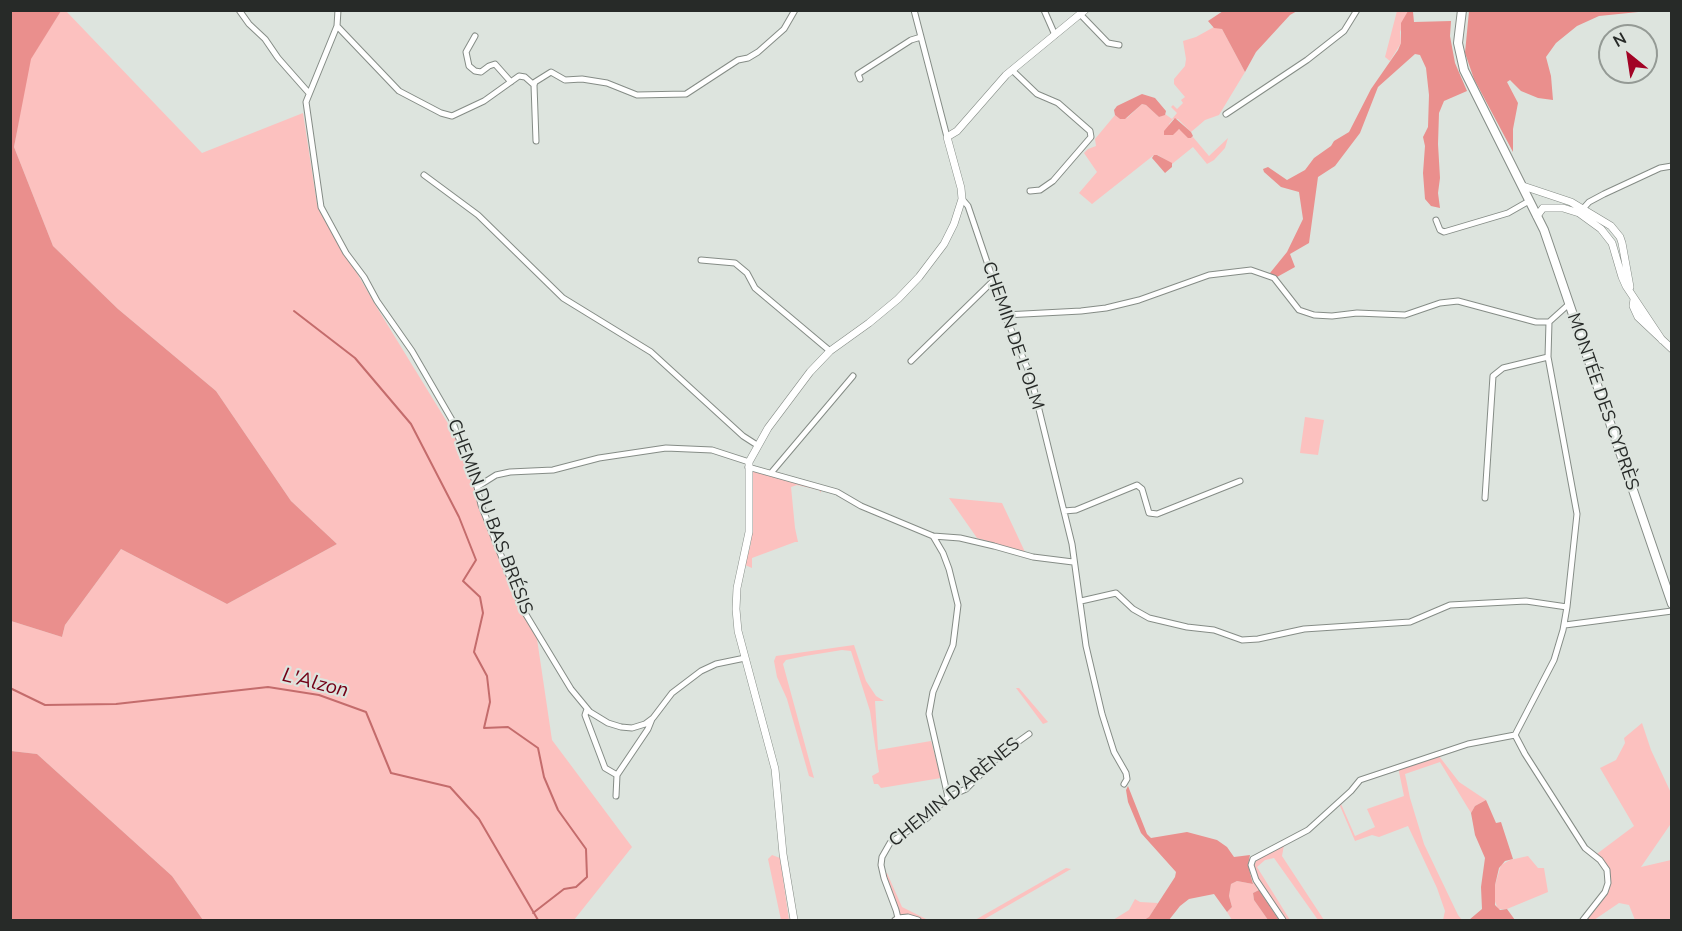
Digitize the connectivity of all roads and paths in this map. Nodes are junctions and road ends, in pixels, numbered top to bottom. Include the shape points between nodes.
1 (239, 10) edge
2 (338, 10) edge
3 (795, 10) edge
4 (914, 10) edge
5 (1044, 10) edge
6 (1357, 10) edge
7 (1462, 10) edge
8 (1082, 12) edge
9 (337, 26) junction
10 (1055, 35) junction
11 (475, 36) dead end
12 (921, 37) junction
13 (1119, 45) dead end
14 (1012, 70) junction
15 (860, 79) dead end
16 (511, 82) junction
17 (534, 85) junction
18 (308, 93) junction
19 (1226, 114) dead end
20 (947, 138) junction
21 (536, 141) dead end
22 (1671, 166) edge
23 (424, 175) dead end
24 (1522, 186) junction
25 (1030, 191) dead end
26 (962, 199) junction
27 (1529, 201) junction
28 (1581, 211) junction
29 (1537, 216) junction
30 (1436, 220) dead end
31 (701, 260) dead end
32 (993, 281) junction
33 (1569, 304) junction
34 (1005, 315) junction
35 (1549, 322) junction
36 (1671, 349) edge
37 (830, 351) junction
38 (1548, 357) junction
39 (911, 361) dead end
40 (853, 376) dead end
41 (757, 445) junction
42 (748, 465) junction
43 (771, 473) junction
44 (1240, 481) dead end
45 (477, 487) junction
46 (1485, 498) dead end
47 (1064, 511) junction
48 (933, 536) junction
49 (1073, 562) junction
50 (1081, 602) junction
51 (1671, 604) edge
52 (1567, 607) junction
53 (1671, 611) edge
54 (1565, 625) junction
55 (745, 658) junction
56 (587, 709) junction
57 (653, 718) junction
58 (1029, 734) dead end
59 (1515, 735) junction
60 (617, 775) junction
61 (1124, 784) dead end
62 (616, 796) dead end
63 (948, 797) junction
64 (896, 919) edge
65 (794, 921) edge
66 (918, 921) edge
67 (1283, 921) edge
68 (1583, 921) edge

1 - 18 street
2 - 9 street, CHEMIN DU BAS BRÉSIS
3 - 17 street via 784,29 759,52 738,60 686,94 637,95 607,83 565,80 551,72
4 - 12 street
5 - 10 street
6 - 19 street via 1346,29
7 - 24 main road, MONTÉE DES CYPRÈS via 1458,43 1464,70
8 - 10 street
8 - 13 street via 1108,43
9 - 16 street via 399,91 441,113 452,116
9 - 18 street, CHEMIN DU BAS BRÉSIS
10 - 14 street
11 - 16 street via 466,52 469,66 481,72 495,64
12 - 15 street via 858,74
12 - 20 street
14 - 20 street
14 - 25 street via 1037,94 1058,103 1090,131 1090,137 1053,181 1040,190
16 - 17 street via 519,76
17 - 21 street
18 - 45 street, CHEMIN DU BAS BRÉSIS via 306,102 321,207 452,420
20 - 26 street
22 - 28 street via 1604,194
23 - 41 street via 478,215 563,298 651,352
24 - 27 main road, MONTÉE DES CYPRÈS
24 - 28 street via 1558,197
26 - 32 street, CHEMIN DE L'OLM via 968,206
26 - 37 street via 944,244 919,277 888,308
27 - 29 main road, MONTÉE DES CYPRÈS
27 - 30 street via 1508,213 1444,232
28 - 29 street via 1551,207
28 - 36 street via 1609,237 1622,277
29 - 33 main road, MONTÉE DES CYPRÈS
31 - 37 street via 735,263 747,273 755,288
32 - 34 street, CHEMIN DE L'OLM
32 - 39 street
33 - 35 street
33 - 51 main road, MONTÉE DES CYPRÈS
34 - 35 street via 1106,308 1209,275 1251,270 1274,278 1299,310 1324,317 1357,313 1405,315 1458,301
34 - 47 street, CHEMIN DE L'OLM via 1031,378
35 - 38 street
37 - 41 street via 791,395
38 - 46 street via 1503,368 1493,376
38 - 52 street via 1577,514
40 - 43 street
41 - 42 street
42 - 43 street
42 - 45 street via 712,450 666,448 553,470 510,472 496,475
42 - 55 street via 749,532 736,609
43 - 48 street via 837,492
44 - 47 street via 1157,514 1149,513 1142,489 1137,485 1076,510
45 - 56 street, CHEMIN DU BAS BRÉSIS via 522,609
47 - 49 street, CHEMIN DE L'OLM
48 - 49 street
48 - 63 street via 951,575 958,605 953,645 933,692 929,714
49 - 50 street, CHEMIN DE L'OLM
50 - 52 street via 1116,593 1149,618 1214,630 1242,640 1304,629 1410,622 1450,605 1526,601
50 - 61 street, CHEMIN DE L'OLM via 1086,646 1102,714 1114,752 1126,773
52 - 54 street
53 - 54 street
54 - 59 street via 1554,660
55 - 57 street via 716,664 680,685
55 - 65 street via 776,769 783,854
56 - 57 street, CHEMIN DU BAS BRÉSIS via 621,727 632,728
56 - 60 street via 585,715 605,768
57 - 60 street
58 - 63 street, CHEMIN D'ARÈNES via 1001,754 966,789
59 - 67 street via 1460,746 1359,780 1308,830 1255,857 1251,865 1256,880
59 - 68 street via 1585,848 1607,870 1605,892
60 - 62 street
63 - 64 street, CHEMIN D'ARÈNES via 927,818 894,839 882,857 882,872
64 - 66 street via 908,917

